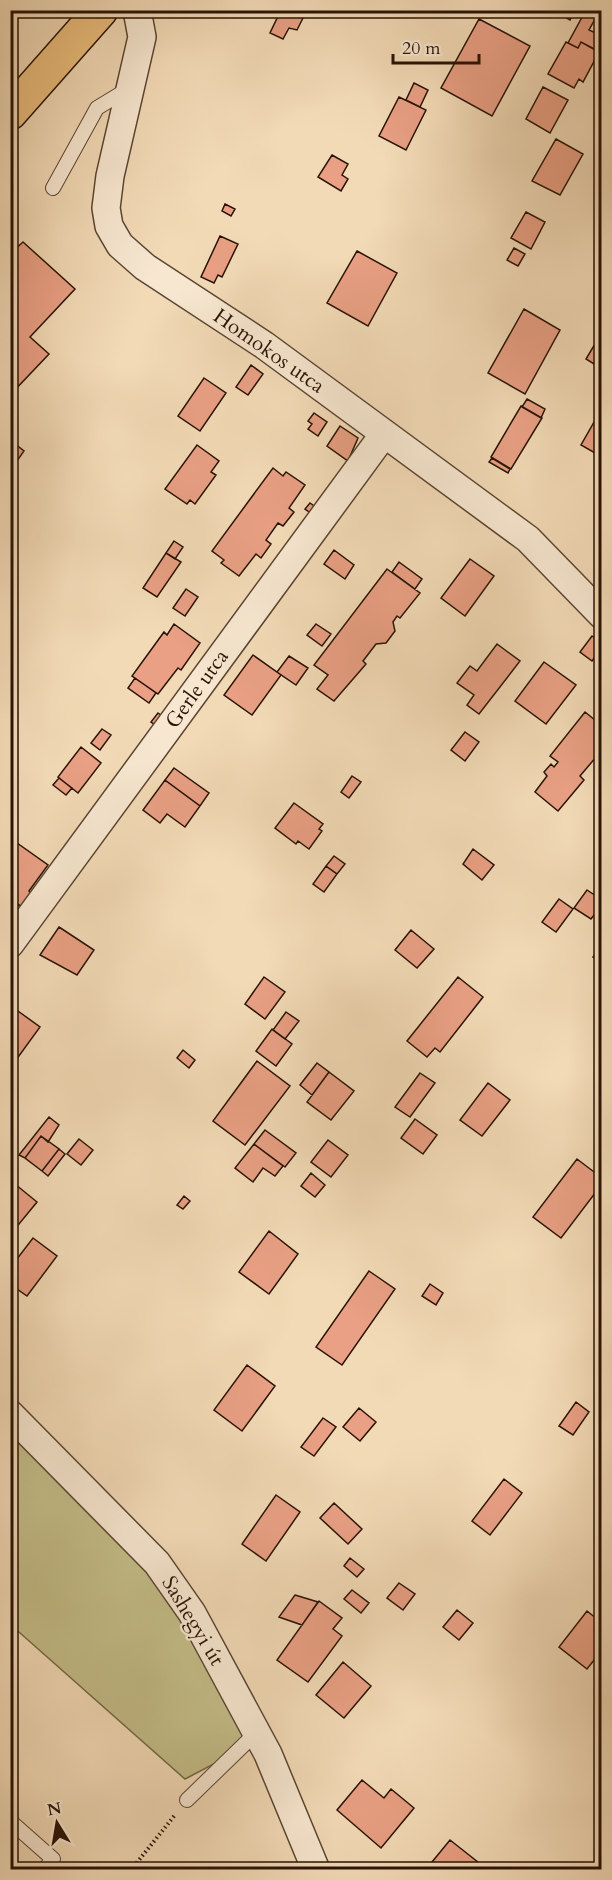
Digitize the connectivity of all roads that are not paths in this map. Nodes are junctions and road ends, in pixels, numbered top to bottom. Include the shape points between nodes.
1 (101, 10) edge
2 (137, 10) edge
3 (130, 88) junction
4 (10, 113) edge
5 (53, 188) dead end
6 (384, 434) junction
7 (602, 615) edge
8 (10, 944) edge
9 (10, 1414) edge
10 (256, 1733) junction
11 (187, 1800) road end
12 (10, 1821) edge
13 (44, 1869) edge
14 (316, 1869) edge

1 - 4 main road
2 - 3 street, Homokos utca via 142,37
3 - 5 lane via 97,108
3 - 6 street, Homokos utca via 106,208 109,226 120,245 145,267 264,345
6 - 7 street, Homokos utca via 528,539
6 - 8 street, Gerle utca
9 - 10 street, Sashegyi út via 157,1563 192,1613
10 - 11 lane
10 - 14 street, Sashegyi út
12 - 13 lane via 54,1859

